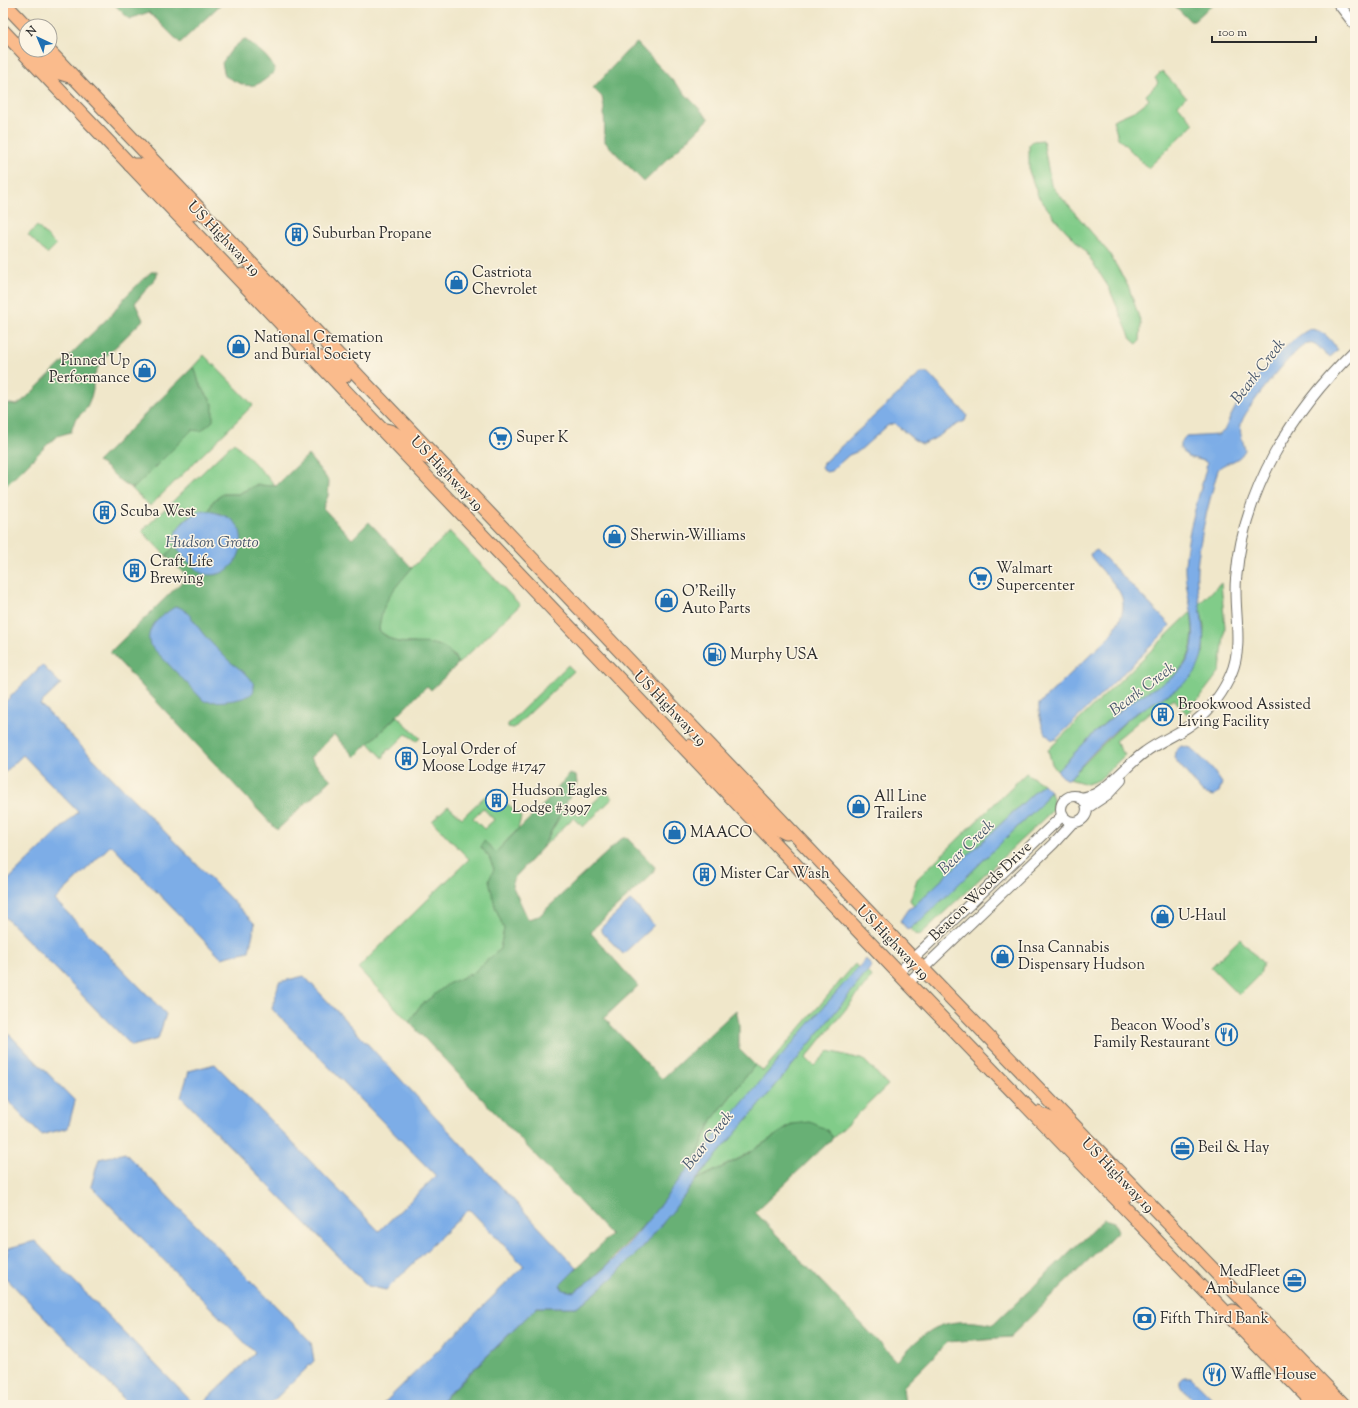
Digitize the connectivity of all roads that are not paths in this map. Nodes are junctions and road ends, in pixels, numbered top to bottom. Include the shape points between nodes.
1 (4, 3) edge
2 (1338, 3) edge
3 (18, 18) edge
4 (1355, 25) edge
5 (3, 31) edge
6 (18, 43) edge
7 (34, 58) edge
8 (38, 58) edge
9 (55, 58) edge
10 (74, 78) junction
11 (130, 165) junction
12 (234, 246) junction
13 (224, 263) junction
14 (319, 335) junction
15 (1355, 350) edge
16 (311, 356) junction
17 (386, 405) junction
18 (380, 428) junction
19 (434, 456) junction
20 (672, 735) junction
21 (1145, 752) junction
22 (1080, 798) junction
23 (1087, 808) junction
24 (1063, 815) junction
25 (1073, 822) junction
26 (792, 832) junction
27 (913, 959) junction
28 (923, 969) junction
29 (898, 973) junction
30 (908, 983) junction
31 (1031, 1110) junction
32 (1161, 1217) junction
33 (1210, 1296) junction
34 (1310, 1370) junction
35 (1290, 1379) junction
36 (1315, 1405) edge
37 (1332, 1405) edge
38 (1344, 1405) edge

1 - 3 highway
2 - 4 street
5 - 6 highway, US Highway 19
7 - 11 highway, US Highway 19
8 - 10 highway via 56,72
9 - 10 highway, US Highway 19
10 - 12 highway, US Highway 19
11 - 12 highway via 140,165 149,171 214,236
11 - 13 highway, US Highway 19
12 - 14 highway, US Highway 19
13 - 14 highway via 261,287 307,335
13 - 16 highway, US Highway 19
14 - 17 highway, US Highway 19
15 - 21 street, Beacon Woods Drive via 1294,420 1278,447 1246,521 1238,553 1235,587 1238,648 1231,674 1217,699 1197,720
16 - 17 highway via 317,355 334,363 350,380
16 - 18 highway, US Highway 19
17 - 19 highway, US Highway 19
18 - 19 highway via 396,432 423,456
18 - 20 highway, US Highway 19
19 - 26 highway, US Highway 19
20 - 26 highway via 707,758 772,826 786,833
20 - 29 highway, US Highway 19
21 - 22 street, Beacon Woods Drive via 1098,792
21 - 23 street, Beacon Woods Drive via 1108,794
22 - 23 street
22 - 24 street, Beacon Woods Drive via 1073,797 1065,801 1062,807
23 - 25 street, Beacon Woods Drive via 1083,819
24 - 25 street
24 - 27 street, Beacon Woods Drive
25 - 28 street, Beacon Woods Drive
26 - 27 highway, US Highway 19
27 - 28 highway, US Highway 19
27 - 29 street, Beacon Woods Drive
28 - 30 street, Beacon Woods Drive
28 - 32 highway, US Highway 19
29 - 30 highway, US Highway 19
30 - 31 highway, US Highway 19
31 - 32 highway via 1055,1121 1148,1215
31 - 33 highway, US Highway 19
32 - 34 highway, US Highway 19
33 - 34 highway via 1248,1322 1292,1366
33 - 35 highway, US Highway 19
34 - 38 highway, US Highway 19
35 - 36 highway, US Highway 19
35 - 37 highway via 1295,1378 1308,1383

